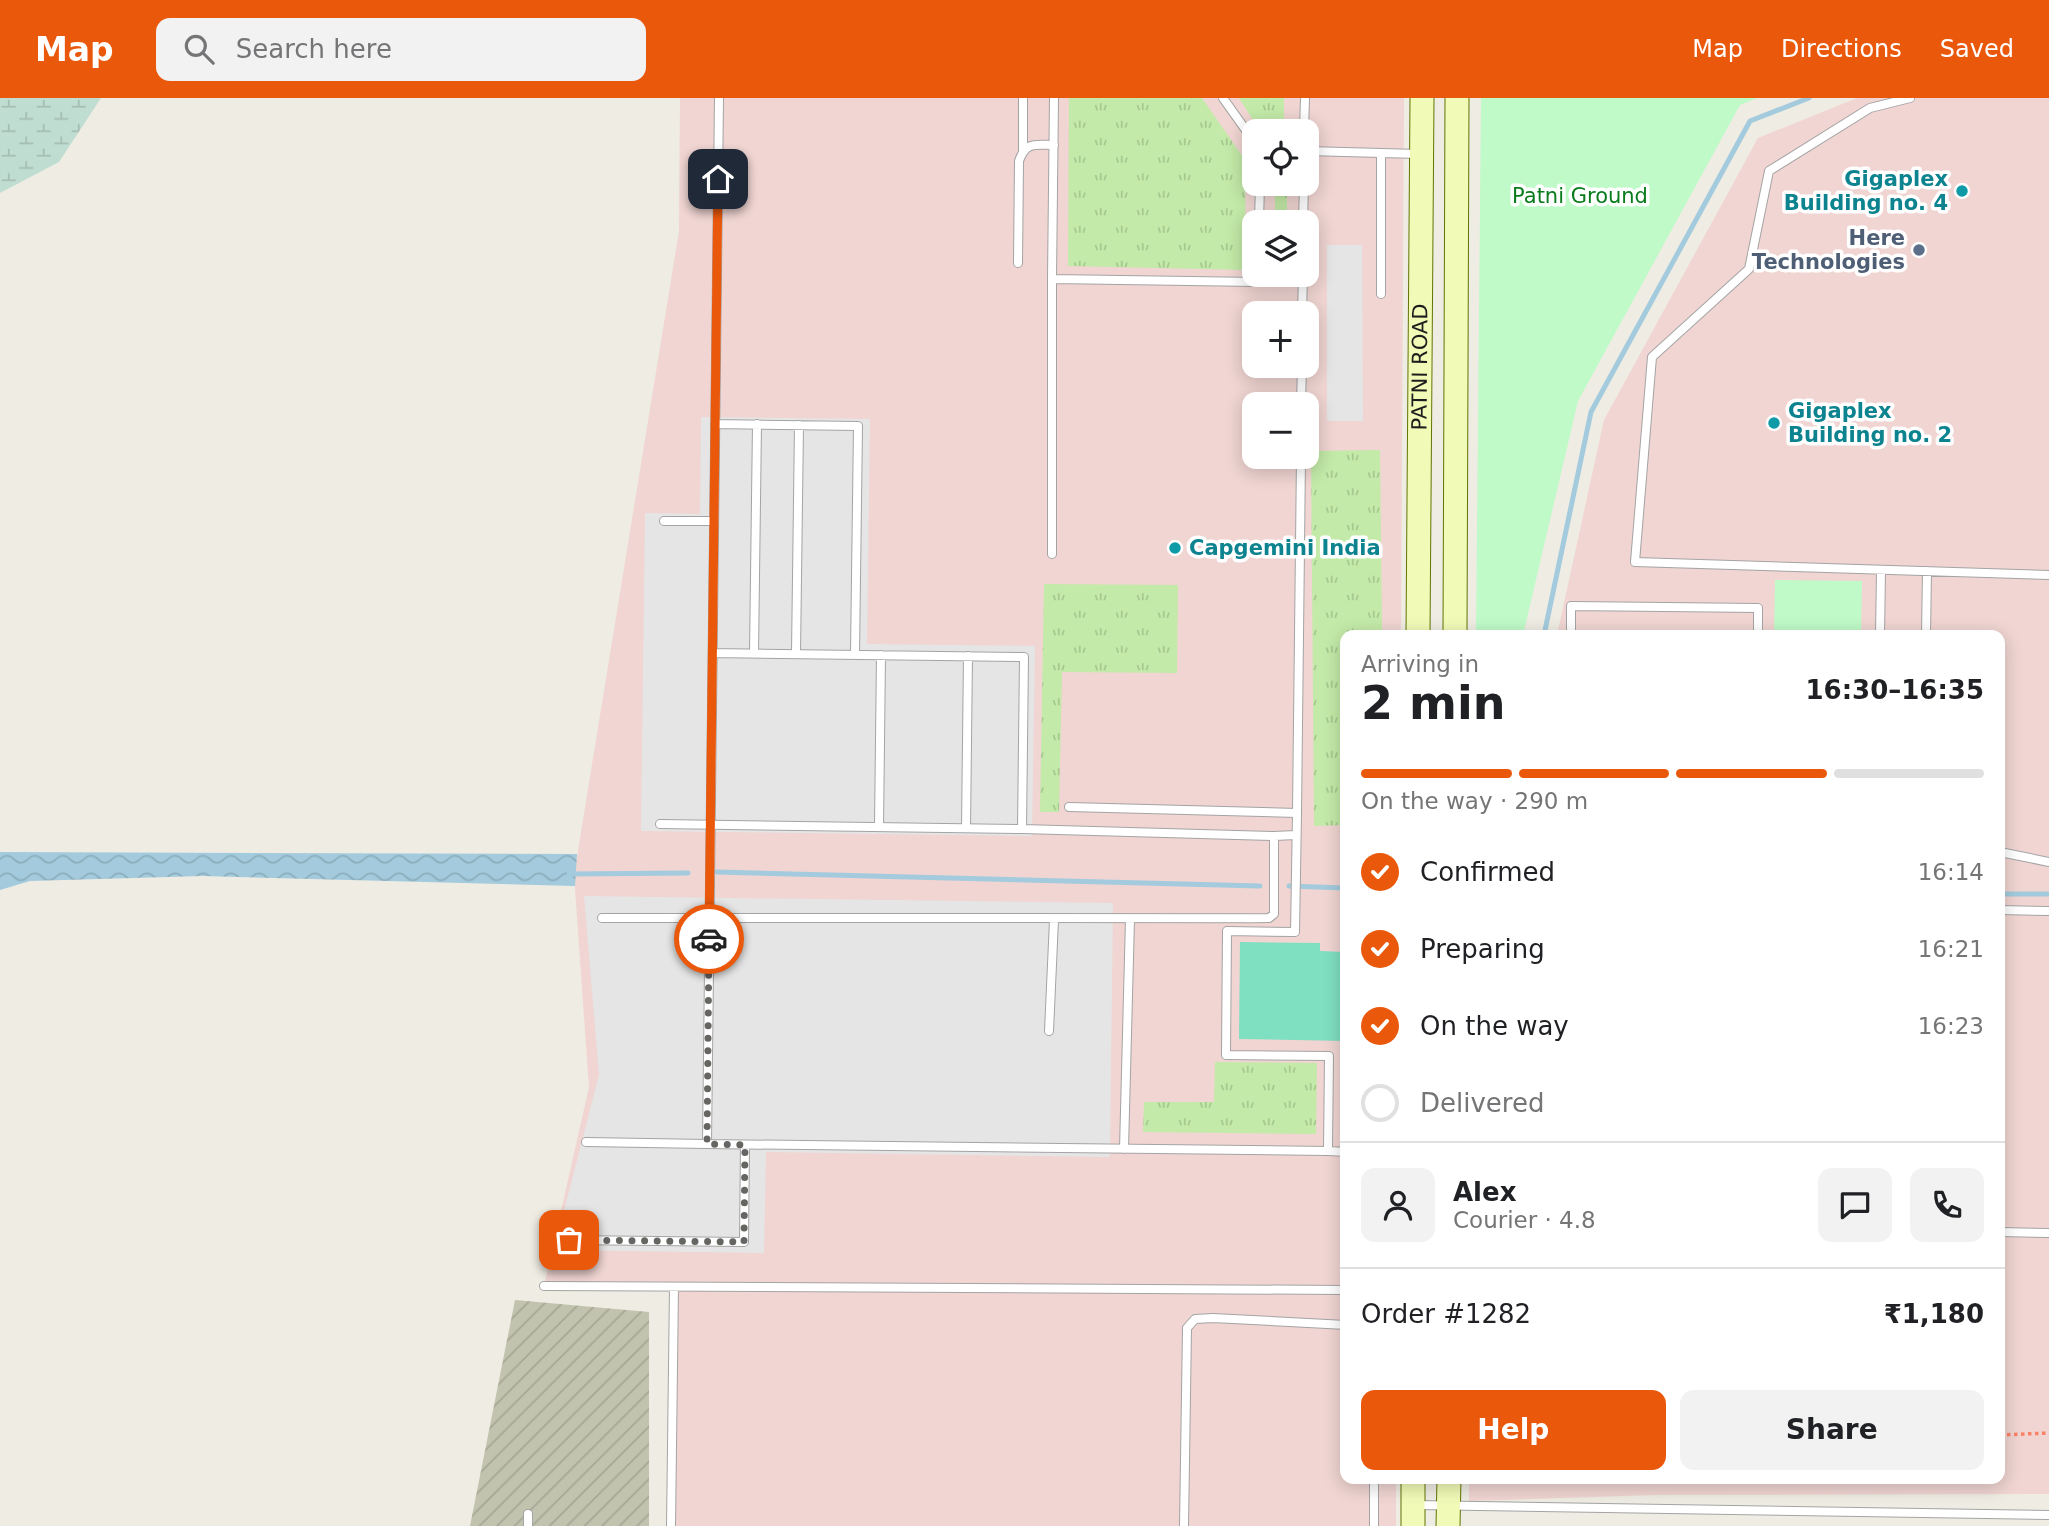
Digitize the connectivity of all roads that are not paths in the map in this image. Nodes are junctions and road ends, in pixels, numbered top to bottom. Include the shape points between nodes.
1 (719, 98) edge
2 (1023, 98) edge
3 (1054, 98) edge
4 (1223, 98) edge
5 (1305, 98) edge
6 (1422, 98) edge
7 (1457, 98) edge
8 (1909, 98) edge
9 (1304, 119) edge
10 (1242, 125) edge
11 (1054, 145) junction
12 (1023, 151) junction
13 (1319, 151) edge
14 (1381, 153) junction
15 (1422, 154) junction
16 (1018, 263) dead end
17 (1052, 279) junction
18 (1242, 282) edge
19 (1381, 294) dead end
20 (715, 424) junction
21 (757, 424) junction
22 (799, 425) junction
23 (1301, 469) edge
24 (664, 521) dead end
25 (714, 521) junction
26 (1052, 554) dead end
27 (1881, 571) junction
28 (1927, 571) junction
29 (2049, 575) edge
30 (1418, 630) edge
31 (1455, 630) edge
32 (1571, 630) edge
33 (1758, 630) edge
34 (1880, 630) edge
35 (1926, 630) edge
36 (713, 653) junction
37 (754, 653) junction
38 (796, 654) junction
39 (855, 654) junction
40 (881, 655) junction
41 (968, 656) junction
42 (1069, 807) dead end
43 (1297, 813) junction
44 (660, 824) dead end
45 (711, 825) junction
46 (879, 827) junction
47 (966, 828) junction
48 (1022, 829) junction
49 (1273, 836) junction
50 (1296, 840) junction
51 (2005, 853) edge
52 (2049, 862) edge
53 (2005, 910) edge
54 (2049, 911) edge
55 (603, 918) dead end
56 (709, 918) junction
57 (1130, 919) junction
58 (1054, 920) junction
59 (1049, 1031) dead end
60 (586, 1142) dead end
61 (707, 1144) junction
62 (745, 1145) junction
63 (1124, 1149) junction
64 (1328, 1152) junction
65 (1340, 1152) edge
66 (2005, 1232) edge
67 (2049, 1233) edge
68 (569, 1240) dead end
69 (544, 1286) dead end
70 (674, 1287) junction
71 (1340, 1290) edge
72 (1340, 1325) edge
73 (1374, 1484) edge
74 (1413, 1484) edge
75 (1449, 1484) edge
76 (528, 1514) dead end
77 (1413, 1515) edge
78 (2049, 1515) edge
79 (1449, 1516) edge
80 (528, 1526) edge
81 (671, 1526) edge
82 (1184, 1526) edge
83 (1374, 1526) edge

1 - 20 lane
2 - 12 lane
3 - 11 lane
4 - 10 lane
5 - 9 lane
6 - 15 main road, PATNI ROAD
7 - 31 main road, PATNI ROAD
8 - 27 lane via 1870,107 1769,172 1749,269 1652,357 1635,562
11 - 12 lane via 1029,145
11 - 17 lane
12 - 16 lane via 1019,161
13 - 14 lane
14 - 15 lane
14 - 19 lane
15 - 30 main road, PATNI ROAD
17 - 18 lane
17 - 26 lane
20 - 21 lane
20 - 25 lane
21 - 22 lane
21 - 37 lane
22 - 38 lane
22 - 39 lane via 858,426
23 - 43 lane
24 - 25 lane
25 - 36 lane
27 - 28 lane
27 - 34 lane
28 - 29 lane
28 - 35 lane
32 - 33 lane via 1571,606 1758,608
36 - 37 lane
36 - 45 lane
37 - 38 lane
38 - 39 lane
39 - 40 lane
40 - 41 lane
40 - 46 lane
41 - 47 lane
41 - 48 lane via 1024,657
42 - 43 lane
43 - 50 lane
44 - 45 lane
45 - 46 lane
45 - 56 lane
46 - 47 lane
47 - 48 lane
48 - 49 lane
49 - 50 lane
49 - 57 lane via 1275,905 1269,918
50 - 64 lane via 1295,932 1227,931 1226,1055 1329,1056
51 - 52 lane
53 - 54 lane
55 - 56 lane
56 - 58 lane
56 - 61 lane
57 - 58 lane
57 - 63 lane
58 - 59 lane
60 - 61 lane
61 - 62 lane
62 - 63 lane
62 - 68 lane via 744,1242
63 - 64 lane
64 - 65 lane
66 - 67 lane
69 - 70 lane
70 - 71 lane
70 - 81 lane
72 - 82 lane via 1213,1318 1195,1319 1187,1328
73 - 83 lane
74 - 77 main road
75 - 79 main road
76 - 80 lane
77 - 79 lane
78 - 79 lane

